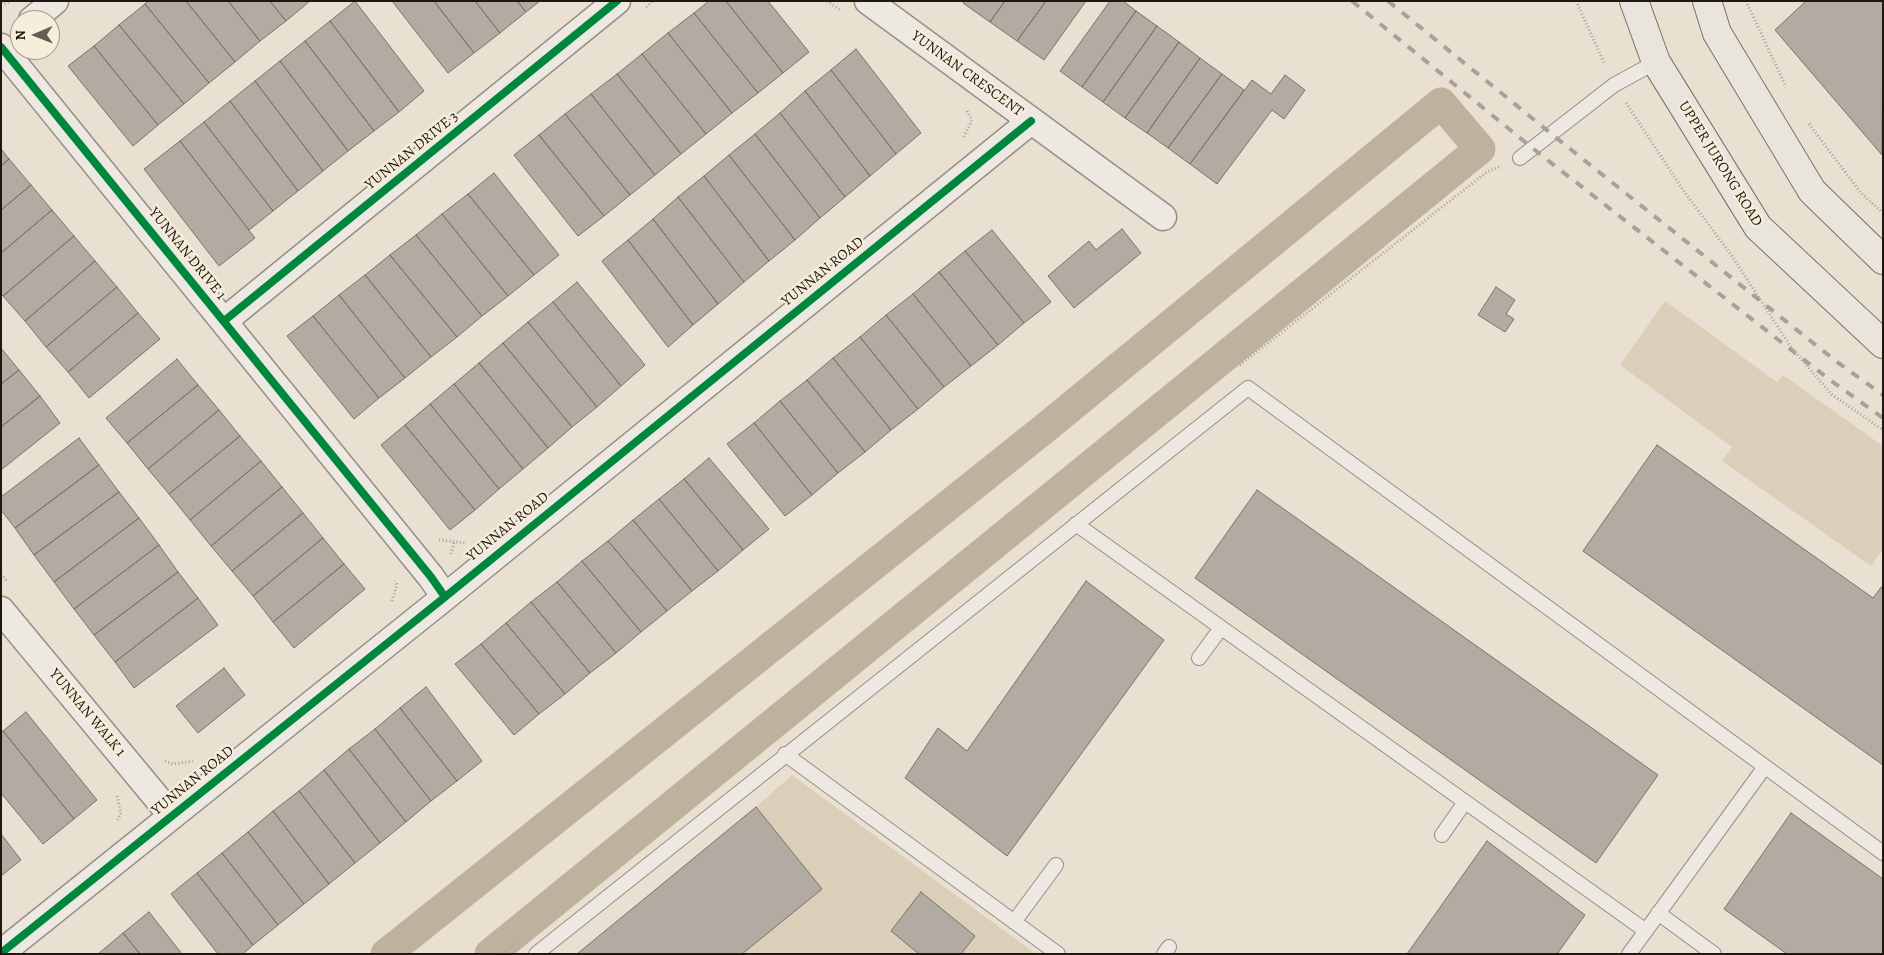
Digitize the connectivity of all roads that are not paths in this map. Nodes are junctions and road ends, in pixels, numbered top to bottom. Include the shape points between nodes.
1 (56, 1) edge
2 (617, 1) edge
3 (868, 1) edge
4 (1634, 1) edge
5 (1707, 1) edge
6 (45, 10) edge
7 (1, 47) edge
8 (1656, 62) junction
9 (1031, 121) junction
10 (1520, 158) dead end
11 (1163, 218) dead end
12 (1883, 260) edge
13 (224, 321) junction
14 (1883, 344) edge
15 (1076, 524) junction
16 (445, 597) junction
17 (1, 610) edge
18 (1221, 628) junction
19 (1199, 658) dead end
20 (785, 754) junction
21 (1764, 768) junction
22 (1465, 802) junction
23 (172, 816) junction
24 (1442, 835) dead end
25 (1883, 853) edge
26 (1056, 865) dead end
27 (1658, 913) junction
28 (1014, 922) junction
29 (1646, 931) junction
30 (1, 953) edge
31 (536, 954) edge
32 (1058, 954) edge
33 (1629, 954) edge
34 (1714, 954) edge

1 - 6 street
2 - 13 street, YUNNAN DRIVE 3
3 - 9 street, YUNNAN CRESCENT
4 - 8 main road, UPPER JURONG ROAD
5 - 12 main road via 1717,32 1812,192
7 - 13 street, YUNNAN DRIVE 1
8 - 10 lane via 1614,85
8 - 14 main road, UPPER JURONG ROAD via 1758,227
9 - 11 street, YUNNAN CRESCENT
9 - 16 street, YUNNAN ROAD
13 - 16 street, YUNNAN DRIVE 1
15 - 18 lane
15 - 20 lane
15 - 21 lane via 1248,388
16 - 23 street, YUNNAN ROAD
17 - 23 street, YUNNAN WALK 1
18 - 19 lane
18 - 22 lane
20 - 28 lane
20 - 31 lane
21 - 25 lane
21 - 27 lane
22 - 24 lane
22 - 29 lane
23 - 30 street, YUNNAN ROAD
26 - 28 lane
27 - 29 lane
27 - 34 lane
28 - 32 lane
29 - 33 lane

